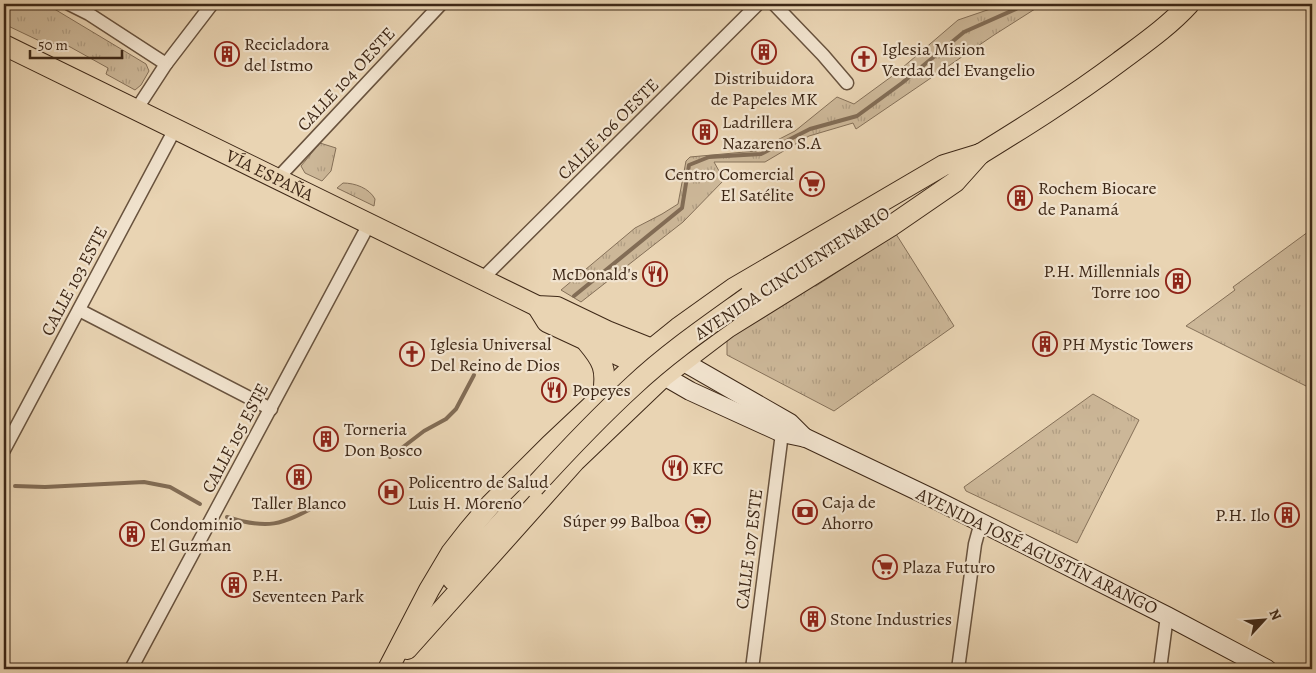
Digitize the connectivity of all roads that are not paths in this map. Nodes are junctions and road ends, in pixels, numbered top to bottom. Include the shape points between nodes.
1 (69, 4) edge
2 (212, 4) edge
3 (441, 4) edge
4 (758, 4) edge
5 (774, 4) edge
6 (1184, 6) edge
7 (4, 45) edge
8 (166, 64) junction
9 (847, 84) dead end
10 (136, 110) junction
11 (176, 129) junction
12 (980, 154) junction
13 (277, 179) junction
14 (369, 224) junction
15 (482, 279) junction
16 (537, 306) junction
17 (79, 310) junction
18 (584, 339) junction
19 (652, 349) junction
20 (682, 361) junction
21 (636, 364) junction
22 (664, 376) junction
23 (603, 394) junction
24 (271, 409) junction
25 (782, 433) junction
26 (806, 438) junction
27 (4, 450) edge
28 (981, 522) junction
29 (1167, 616) junction
30 (131, 669) edge
31 (388, 669) edge
32 (752, 669) edge
33 (958, 669) edge
34 (1160, 669) edge
35 (1267, 669) edge

1 - 8 street
2 - 8 street
3 - 13 street, CALLE 104 OESTE
4 - 15 street, CALLE 106 OESTE
5 - 9 street
6 - 12 main road, AVENIDA CINCUENTENARIO via 1136,50 1077,93
7 - 10 main road, VÍA ESPAÑA
8 - 10 street
10 - 11 main road, VÍA ESPAÑA
11 - 13 main road, VÍA ESPAÑA
11 - 17 street, CALLE 103 ESTE
12 - 19 main road via 944,165 734,288
12 - 20 main road via 955,182 891,226 727,328
12 - 31 main road, AVENIDA CINCUENTENARIO, bridge via 748,297 690,338 634,384 582,434 475,552
13 - 14 main road, VÍA ESPAÑA
14 - 15 main road, VÍA ESPAÑA
14 - 24 street, CALLE 105 ESTE
15 - 16 main road, VÍA ESPAÑA
16 - 18 main road, VÍA ESPAÑA via 548,322
16 - 19 main road, VÍA ESPAÑA via 557,307
17 - 24 street
17 - 27 street, CALLE 103 ESTE
18 - 21 main road, VÍA ESPAÑA
18 - 23 main road via 600,357 604,368
19 - 20 main road, VÍA ESPAÑA
19 - 21 main road
20 - 22 main road
20 - 26 main road, AVENIDA JOSÉ AGUSTÍN ARANGO via 790,423
21 - 22 main road, VÍA ESPAÑA
21 - 23 main road
22 - 25 main road, AVENIDA JOSÉ AGUSTÍN ARANGO
22 - 31 main road via 576,461
23 - 31 main road via 491,504 451,552
24 - 30 street, CALLE 105 ESTE
25 - 26 main road, AVENIDA JOSÉ AGUSTÍN ARANGO
25 - 32 street, CALLE 107 ESTE
26 - 28 main road, AVENIDA JOSÉ AGUSTÍN ARANGO
28 - 29 main road, AVENIDA JOSÉ AGUSTÍN ARANGO
28 - 33 street via 975,544
29 - 34 street
29 - 35 main road, AVENIDA JOSÉ AGUSTÍN ARANGO

